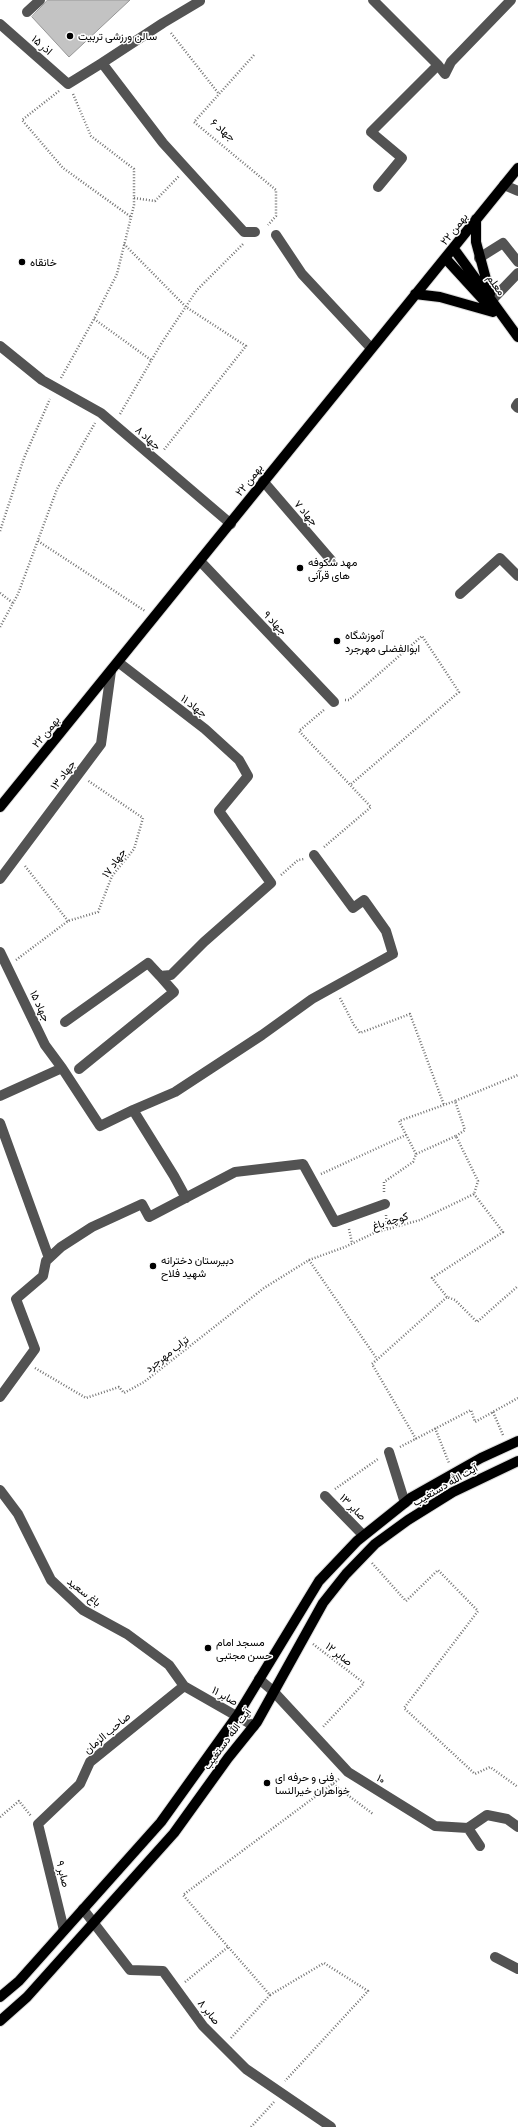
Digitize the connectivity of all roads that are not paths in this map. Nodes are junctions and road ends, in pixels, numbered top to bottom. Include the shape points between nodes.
1 (40, 0) edge
2 (200, 0) edge
3 (372, 0) edge
4 (511, 0) edge
5 (27, 12) dead end
6 (0, 24) edge
7 (102, 63) junction
8 (438, 65) junction
9 (518, 168) edge
10 (504, 185) junction
11 (378, 187) dead end
12 (518, 191) edge
13 (476, 219) junction
14 (255, 232) dead end
15 (276, 235) dead end
16 (454, 248) junction
17 (479, 258) junction
18 (446, 259) junction
19 (518, 262) edge
20 (518, 273) edge
21 (415, 294) junction
22 (492, 300) junction
23 (494, 312) junction
24 (518, 337) edge
25 (0, 346) edge
26 (371, 348) junction
27 (518, 403) edge
28 (518, 408) edge
29 (263, 481) junction
30 (231, 524) junction
31 (331, 560) dead end
32 (200, 561) junction
33 (517, 573) edge
34 (460, 594) dead end
35 (118, 662) junction
36 (111, 671) junction
37 (334, 702) road end
38 (0, 807) edge
39 (314, 855) road end
40 (0, 879) edge
41 (0, 952) edge
42 (160, 976) junction
43 (65, 1022) dead end
44 (62, 1068) junction
45 (79, 1069) dead end
46 (0, 1096) edge
47 (133, 1110) junction
48 (0, 1123) edge
49 (186, 1198) junction
50 (385, 1204) road end
51 (49, 1258) junction
52 (0, 1397) edge
53 (518, 1441) edge
54 (389, 1452) road end
55 (518, 1461) edge
56 (0, 1490) edge
57 (325, 1496) road end
58 (405, 1503) junction
59 (364, 1535) junction
60 (260, 1680) junction
61 (184, 1686) junction
62 (273, 1691) junction
63 (237, 1716) junction
64 (254, 1726) junction
65 (38, 1824) joint
66 (518, 1827) edge
67 (468, 1828) junction
68 (480, 1846) dead end
69 (83, 1909) junction
70 (94, 1925) junction
71 (64, 1930) junction
72 (495, 1957) dead end
73 (518, 1969) edge
74 (0, 1997) edge
75 (0, 2021) edge
76 (331, 2127) edge

1 - 5 street
2 - 7 street
3 - 8 street
4 - 8 street via 451,62 445,74
6 - 7 street, اذر ۱۵ via 68,84
7 - 14 street via 186,169 244,232
8 - 11 street via 371,132 402,158
9 - 10 main road, ۲۲ بهمن
10 - 12 street
10 - 13 main road, ۲۲ بهمن
13 - 16 main road, ۲۲ بهمن
13 - 17 main road
15 - 26 street via 302,274
16 - 18 main road, ۲۲ بهمن
16 - 22 main road, معلم
17 - 19 street via 502,243
17 - 22 main road
18 - 21 main road, ۲۲ بهمن
18 - 23 main road, معلم
20 - 22 street
21 - 23 main road via 440,296
21 - 26 main road, ۲۲ بهمن
22 - 24 main road, معلم
23 - 24 main road, معلم
25 - 30 street, جهاد ۸ via 42,380 101,413
26 - 29 main road, ۲۲ بهمن
27 - 28 street
29 - 30 main road, ۲۲ بهمن
29 - 31 street, جهاد ۷
30 - 32 main road, ۲۲ بهمن
32 - 35 main road, ۲۲ بهمن
32 - 37 street, جهاد ۹
33 - 34 street via 500,558
35 - 36 main road, ۲۲ بهمن
35 - 42 street, جهاد ۱۱ via 205,729 239,760 248,776 219,811 271,883 171,975
36 - 38 main road, ۲۲ بهمن
36 - 40 street, جهاد ۱۳ via 101,744
39 - 47 street via 353,908 364,900 386,931 393,954 312,999 175,1092
41 - 44 street, جهاد ۱۵ via 45,1045
42 - 43 street via 148,963
42 - 45 street via 174,992
44 - 46 street
44 - 47 street, جهاد ۱۵ via 100,1126
47 - 49 street
48 - 51 street
49 - 50 street via 235,1172 303,1164 335,1222
49 - 51 street via 149,1217 142,1204 92,1227
51 - 52 street via 43,1276 16,1299 35,1349
53 - 58 main road, آیت الله دستغیب via 453,1474
54 - 58 street
55 - 62 main road, آیت الله دستغیب via 447,1496 375,1544 323,1603
56 - 61 street, باغ سعید via 18,1514 50,1580 83,1610 127,1634 169,1665
57 - 59 street, صابر ۱۳
58 - 59 main road, آیت الله دستغیب
59 - 60 main road, آیت الله دستغیب via 319,1581
60 - 62 street, ۱۰
60 - 63 main road, آیت الله دستغیب
61 - 63 street, صابر ۱۱
61 - 65 street, صاحب الزمان via 90,1762 80,1784
62 - 64 main road, آیت الله دستغیب
62 - 67 street, ۱۰ via 348,1772 435,1826
63 - 64 street, صابر ۱۱
63 - 69 main road, آیت الله دستغیب via 161,1822
64 - 70 main road, آیت الله دستغیب via 174,1833
65 - 71 street, صابر ۹
66 - 67 street via 507,1819 487,1815
67 - 68 street
69 - 70 street, صابر ۸
69 - 71 main road, آیت الله دستغیب
70 - 75 main road, آیت الله دستغیب via 27,1997
70 - 76 street, صابر ۸ via 130,1970 164,1971 203,2026 246,2069
71 - 74 main road, آیت الله دستغیب
72 - 73 street

